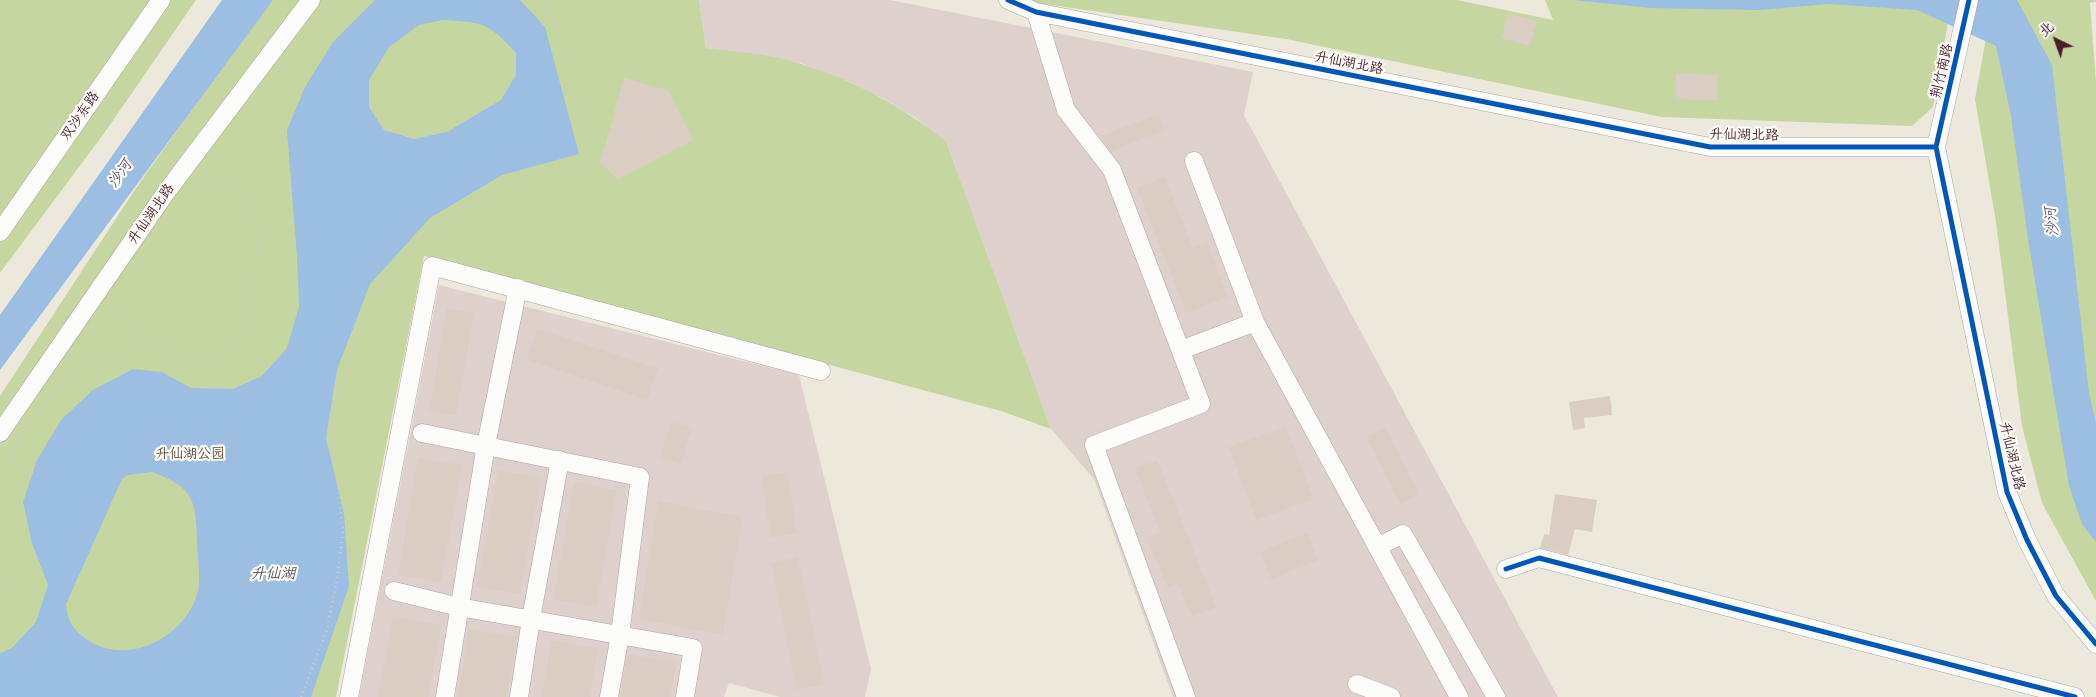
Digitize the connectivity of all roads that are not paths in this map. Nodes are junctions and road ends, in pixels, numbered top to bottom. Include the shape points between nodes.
1 (161, 0) edge
2 (1008, 0) edge
3 (1969, 0) edge
4 (316, 6) edge
5 (1036, 12) junction
6 (1936, 147) junction
7 (1194, 161) dead end
8 (0, 232) edge
9 (518, 288) junction
10 (1255, 322) junction
11 (1181, 350) junction
12 (821, 371) dead end
13 (0, 433) edge
14 (422, 433) dead end
15 (486, 445) junction
16 (560, 460) junction
17 (1377, 547) junction
18 (1506, 569) dead end
19 (394, 591) dead end
20 (460, 607) junction
21 (531, 619) junction
22 (620, 635) junction
23 (2096, 644) edge
24 (1357, 684) dead end
25 (349, 697) edge
26 (444, 697) edge
27 (519, 697) edge
28 (609, 697) edge
29 (685, 697) edge
30 (1186, 697) edge
31 (1391, 697) edge
32 (1459, 697) edge
33 (1496, 697) edge
34 (2075, 697) edge

1 - 8 street, 双沙东路
2 - 5 street, 升仙湖北路
3 - 6 street, 荆竹南路
4 - 13 street, 升仙湖北路 via 167,191
5 - 6 street, 升仙湖北路 via 1710,147
5 - 11 street via 1066,110 1112,170
6 - 23 street, 升仙湖北路 via 2007,492 2056,596
7 - 10 street
9 - 12 street
9 - 15 street
9 - 25 street via 432,266
10 - 11 street
10 - 17 street
11 - 30 street via 1202,404 1094,445
14 - 15 street
15 - 16 street
15 - 20 street
16 - 21 street
16 - 22 street via 640,477
17 - 32 street
17 - 33 street via 1403,534
18 - 34 street via 1539,558
19 - 20 street
20 - 21 street
20 - 26 street
21 - 22 street
21 - 27 street
22 - 28 street
22 - 29 street via 693,648
24 - 31 street

